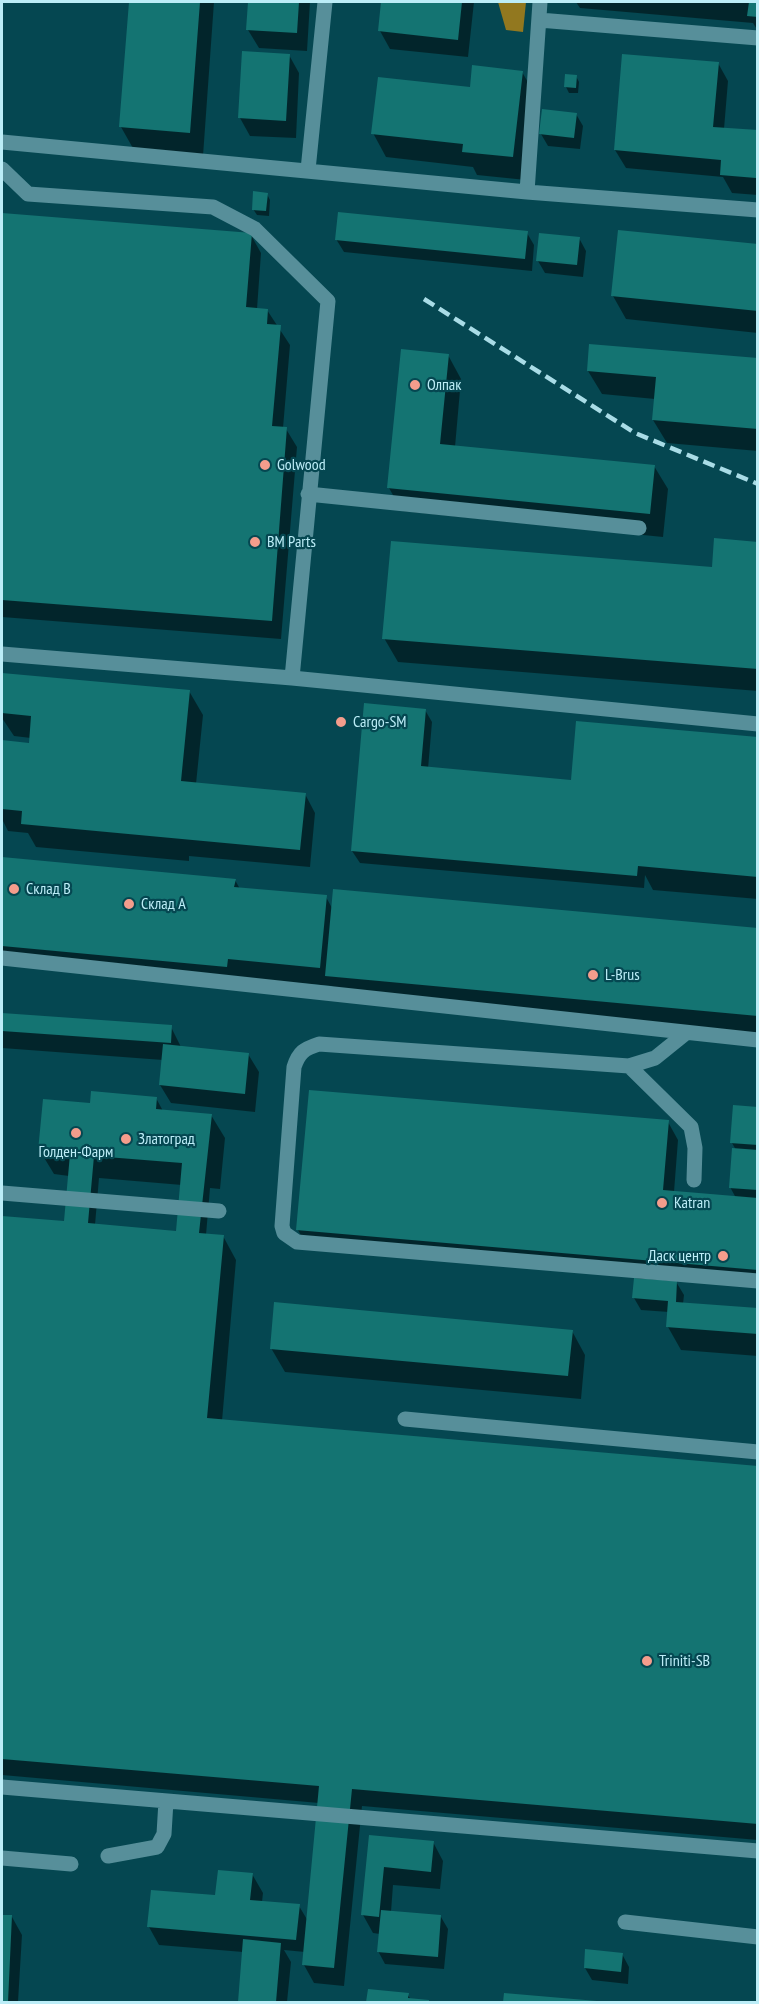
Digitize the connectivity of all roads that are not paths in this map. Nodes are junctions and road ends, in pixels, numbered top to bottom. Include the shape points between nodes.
1 (325, 2) edge
2 (540, 2) edge
3 (539, 20) junction
4 (758, 38) edge
5 (2, 142) edge
6 (2, 169) edge
7 (308, 170) junction
8 (527, 192) junction
9 (758, 210) edge
10 (308, 494) junction
11 (639, 528) dead end
12 (2, 654) edge
13 (292, 678) junction
14 (758, 724) edge
15 (2, 958) edge
16 (686, 1033) junction
17 (758, 1040) edge
18 (629, 1066) junction
19 (694, 1180) dead end
20 (2, 1193) edge
21 (219, 1211) dead end
22 (758, 1281) edge
23 (405, 1419) dead end
24 (758, 1452) edge
25 (2, 1787) edge
26 (166, 1801) junction
27 (758, 1851) edge
28 (108, 1856) dead end
29 (2, 1858) edge
30 (71, 1864) dead end
31 (625, 1922) dead end
32 (758, 1937) edge

1 - 7 lane
2 - 3 lane
3 - 4 lane
3 - 8 lane
5 - 7 lane
6 - 10 lane via 28,194 213,207 255,229 328,301
7 - 8 lane
8 - 9 lane
10 - 11 lane
10 - 13 lane
12 - 13 lane
13 - 14 lane
15 - 16 lane
16 - 17 lane
16 - 18 lane via 655,1059
18 - 19 lane via 691,1127
18 - 22 lane via 318,1044 304,1048 294,1067 284,1233 297,1242
20 - 21 lane
23 - 24 lane
25 - 26 lane
26 - 27 lane
26 - 28 lane via 164,1834 157,1847
29 - 30 lane
31 - 32 lane

